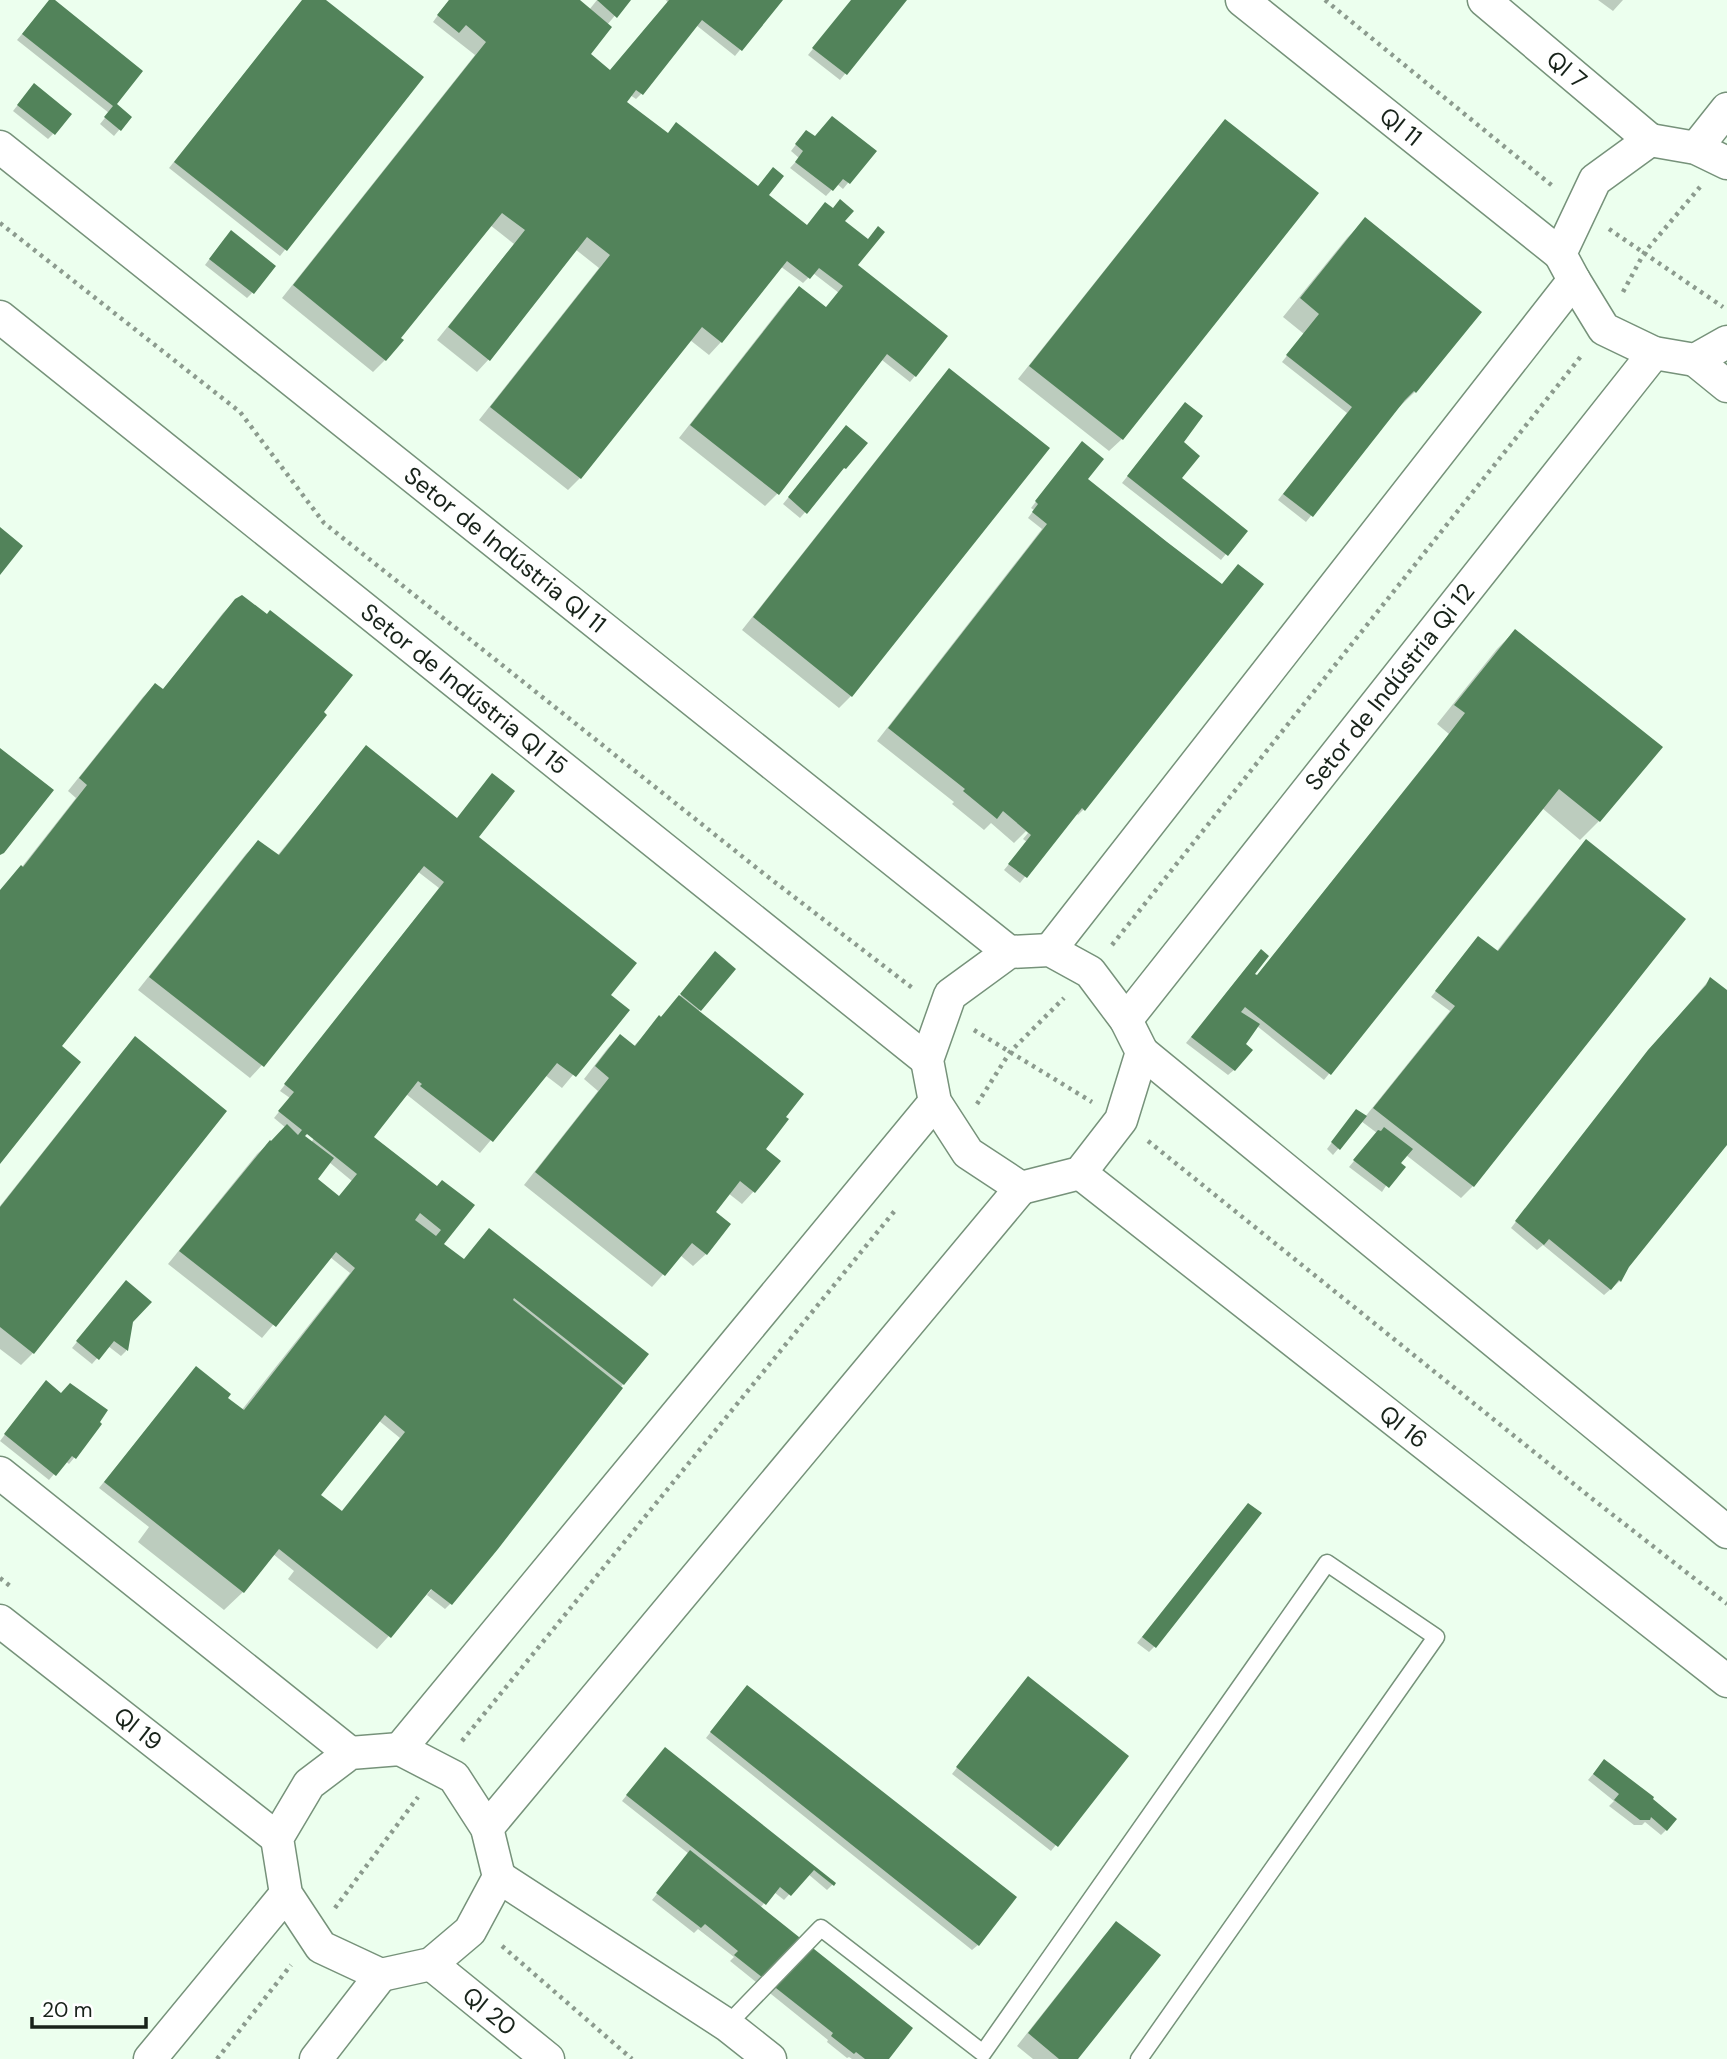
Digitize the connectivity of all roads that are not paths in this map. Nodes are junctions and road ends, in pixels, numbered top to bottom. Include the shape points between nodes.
1 (1242, 0) edge
2 (1484, 0) edge
3 (1727, 108) edge
4 (1650, 140) junction
5 (0, 147) edge
6 (1696, 148) junction
7 (1727, 163) edge
8 (1567, 267) junction
9 (0, 317) edge
10 (1727, 342) edge
11 (1654, 354) junction
12 (1695, 360) junction
13 (1727, 386) edge
14 (1050, 950) junction
15 (1009, 952) junction
16 (1126, 1020) junction
17 (1142, 1052) junction
18 (927, 1060) junction
19 (935, 1102) junction
20 (1080, 1172) junction
21 (1021, 1188) junction
22 (0, 1473) edge
23 (1727, 1532) edge
24 (0, 1621) edge
25 (1727, 1681) edge
26 (400, 1749) junction
27 (350, 1753) junction
28 (487, 1828) junction
29 (276, 1838) junction
30 (499, 1877) junction
31 (286, 1894) junction
32 (431, 1964) junction
33 (381, 1975) junction
34 (727, 2025) junction
35 (981, 2056) edge
36 (150, 2059) edge
37 (316, 2059) edge
38 (548, 2059) edge
39 (770, 2059) edge
40 (1139, 2059) edge

1 - 8 street, QI 11
2 - 4 street, QI 7
3 - 6 street
4 - 6 street
4 - 8 street via 1595,180 1581,210
5 - 15 street, Setor de Indústria QI 11
6 - 7 street
8 - 11 street, QI 11 via 1604,328
8 - 14 street
9 - 18 street, Setor de Indústria QI 15
10 - 12 street
11 - 12 street, QI 11
11 - 16 street, Setor de Indústria Qi 12
12 - 13 street
14 - 15 street
14 - 16 street via 1090,972
15 - 18 street via 950,995
16 - 17 street
17 - 20 street via 1121,1120
17 - 23 street
18 - 19 street
19 - 21 street via 968,1153
19 - 26 street
20 - 21 street
20 - 25 street, QI 16
21 - 28 street
22 - 27 street
24 - 29 street, QI 19
26 - 27 street
26 - 28 street via 454,1777
27 - 29 street via 309,1784
28 - 30 street
29 - 31 street
30 - 32 street via 470,1931
30 - 34 street
31 - 33 street via 321,1947
31 - 36 street
32 - 33 street
32 - 38 street, QI 20
33 - 37 street
34 - 35 lane via 821,1928
34 - 39 street
35 - 40 lane via 1327,1563 1436,1637

